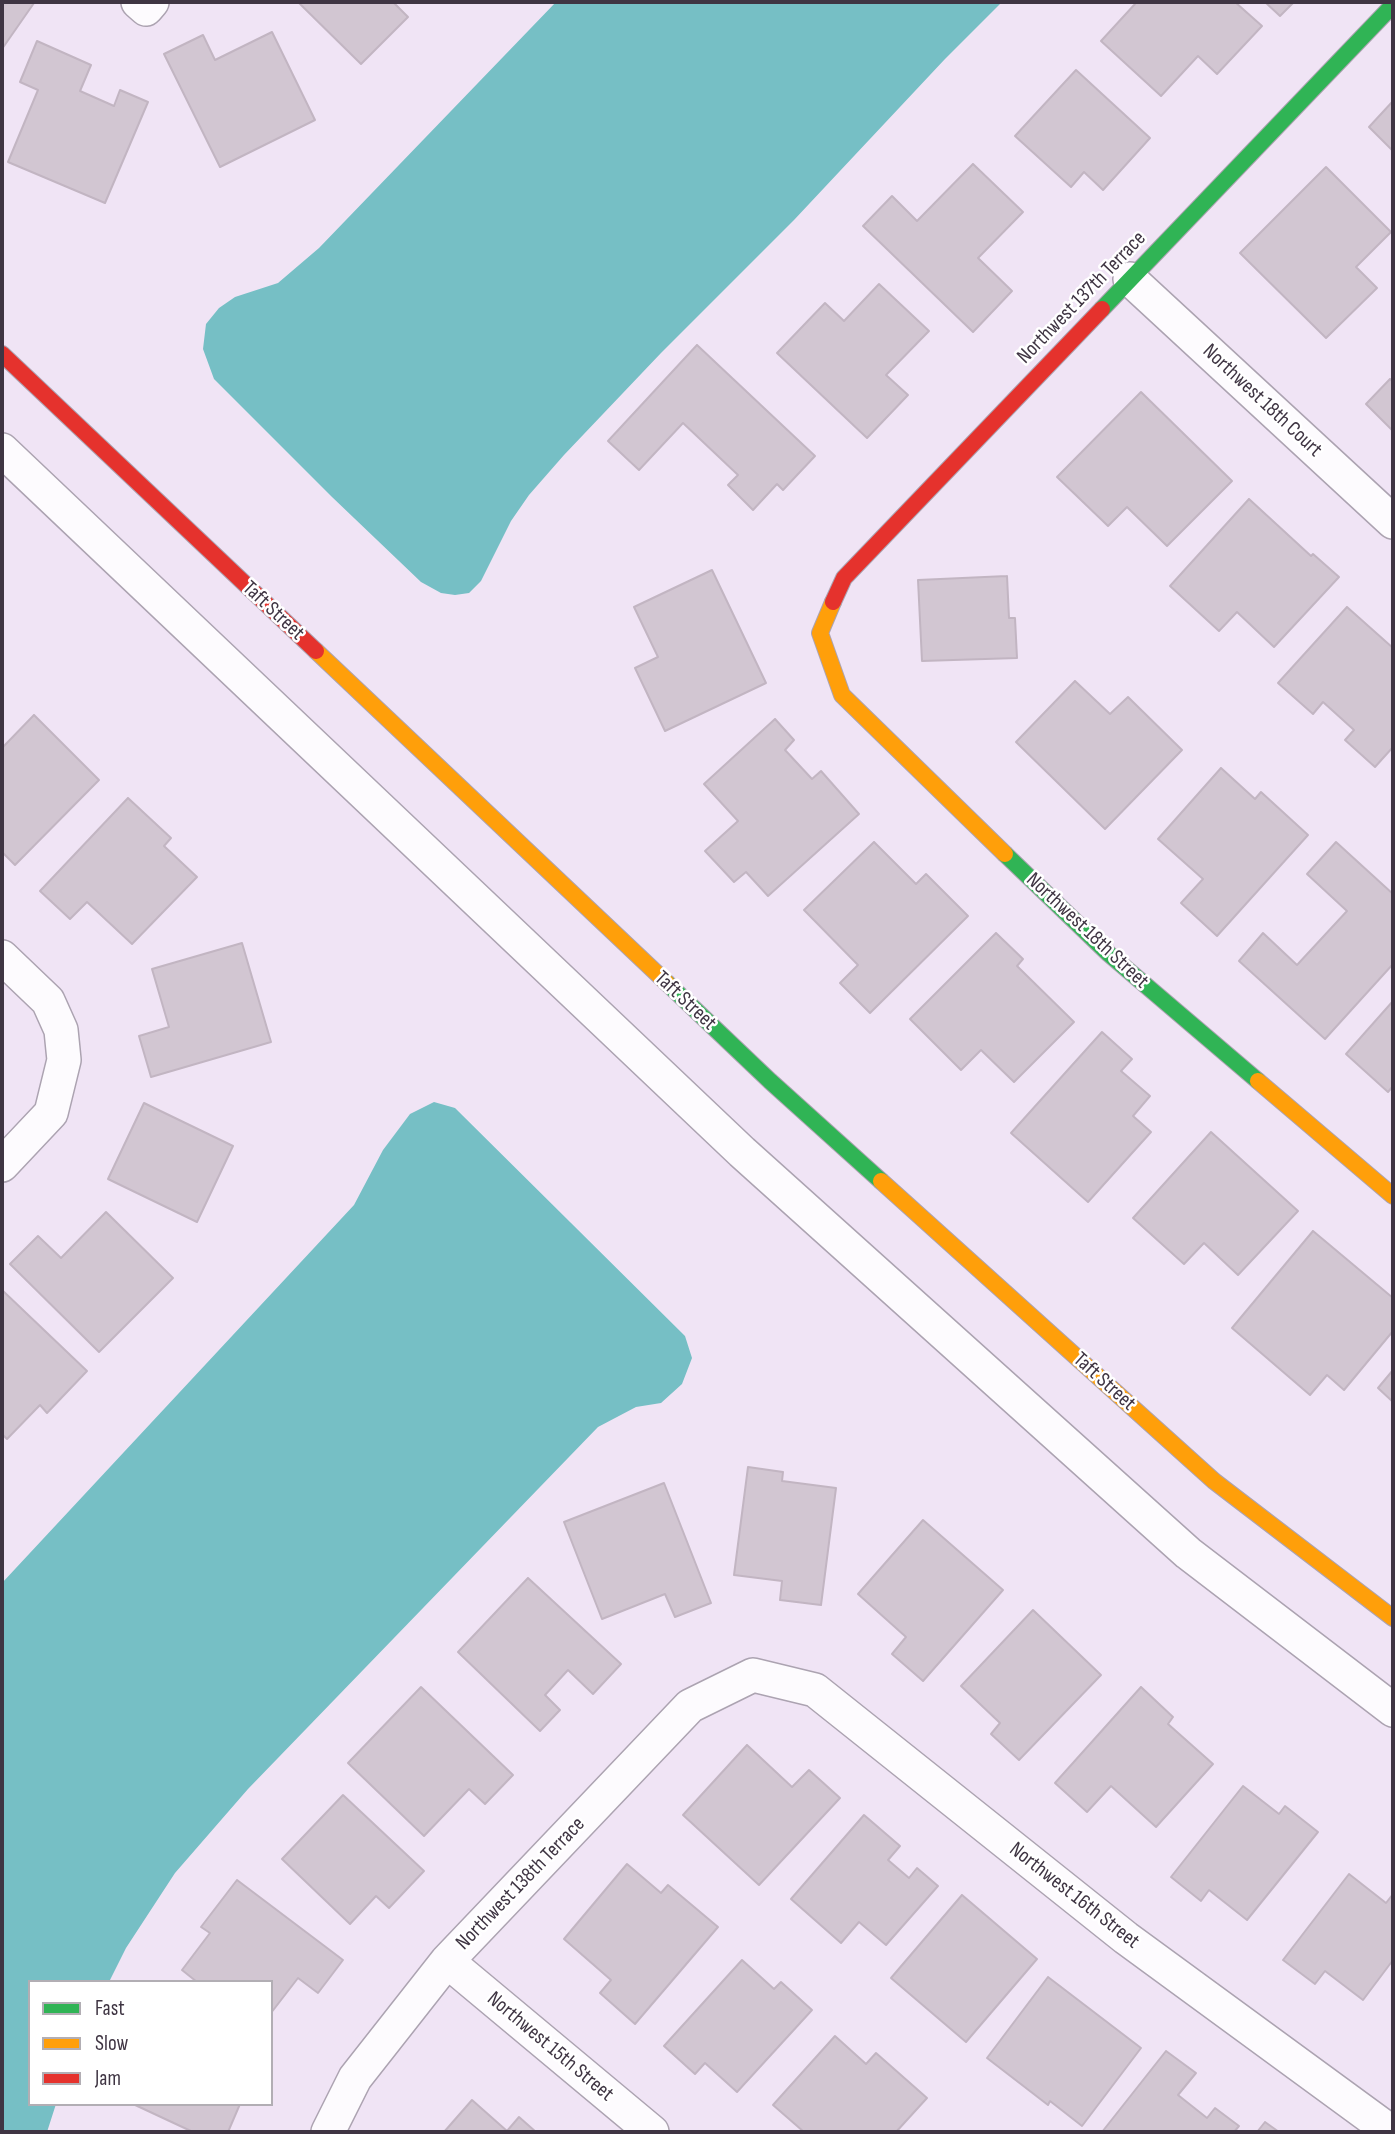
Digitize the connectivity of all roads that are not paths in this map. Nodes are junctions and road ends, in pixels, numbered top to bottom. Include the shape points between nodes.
1 (1393, 5) edge
2 (1130, 279) junction
3 (2, 354) edge
4 (2, 450) edge
5 (1393, 522) edge
6 (820, 633) joint
7 (2, 957) edge
8 (2, 1165) edge
9 (1393, 1196) edge
10 (1393, 1618) edge
11 (753, 1675) joint
12 (1393, 1710) edge
13 (447, 1961) junction
14 (328, 2132) edge
15 (652, 2132) edge
16 (1391, 2132) edge

1 - 2 street, Northwest 137th Terrace
2 - 5 street, Northwest 18th Court
2 - 6 street, Northwest 137th Terrace via 844,578
3 - 10 street, Taft Street via 780,1090 1214,1481
4 - 12 street via 763,1170 1188,1553
6 - 9 street, Northwest 18th Street via 842,695 1109,954
7 - 8 street via 48,1001 61,1030 64,1060 51,1113
11 - 13 street, Northwest 138th Terrace via 690,1706
11 - 16 street, Northwest 16th Street via 815,1690 1126,1938
13 - 14 street, Northwest 138th Terrace via 355,2078
13 - 15 street, Northwest 15th Street

